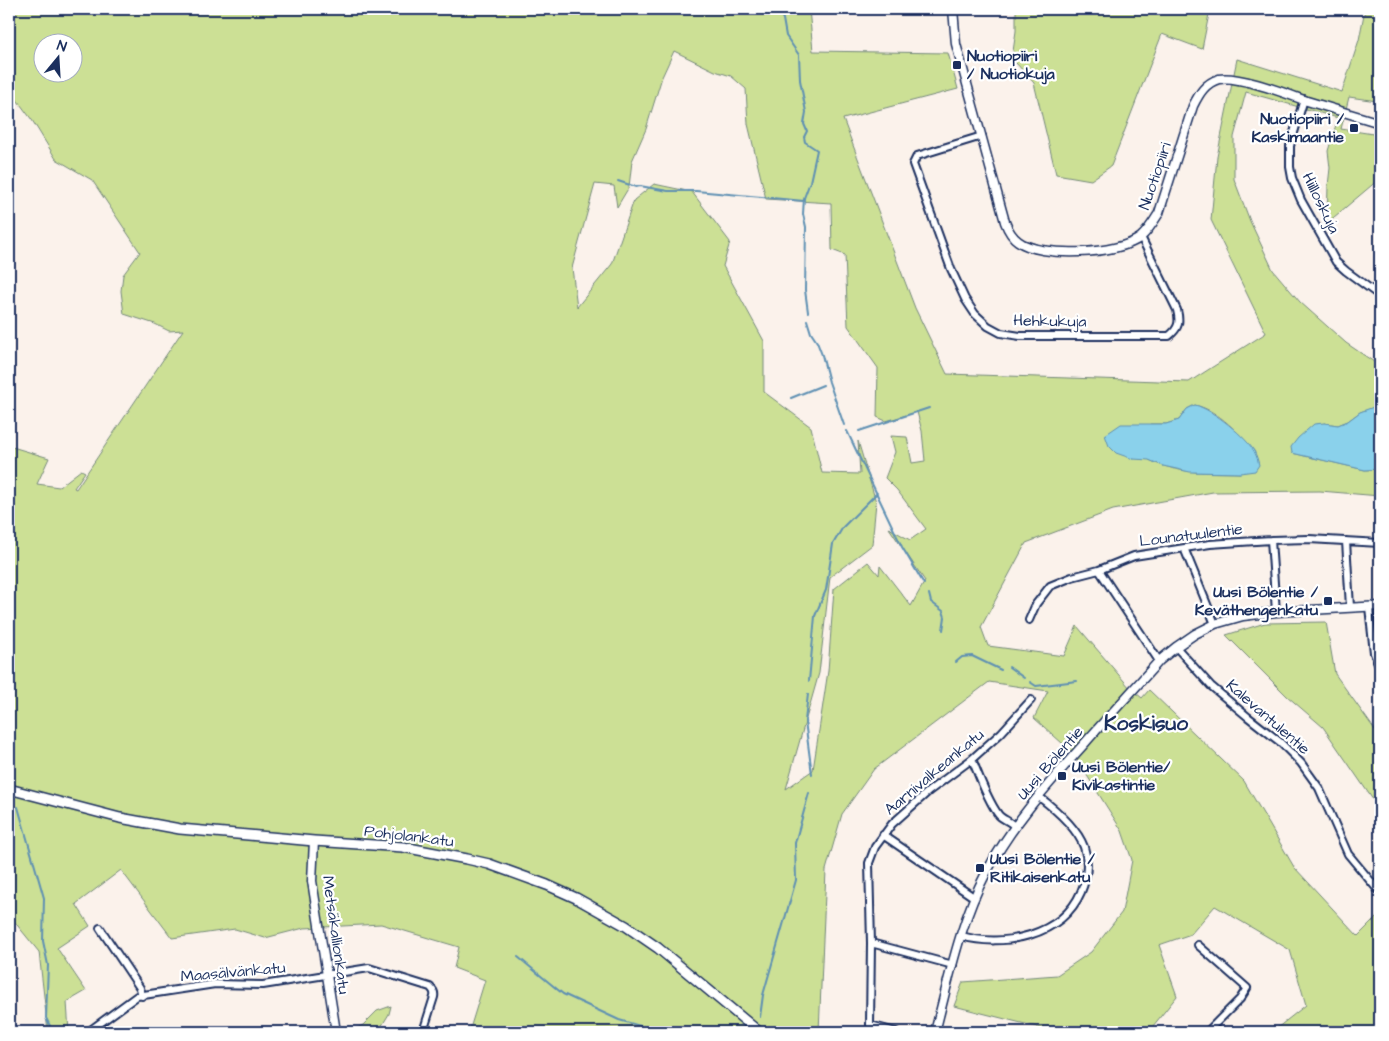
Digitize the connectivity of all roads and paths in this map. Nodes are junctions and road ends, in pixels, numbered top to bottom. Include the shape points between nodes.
1 (952, 9) edge
2 (1304, 100) junction
3 (1380, 123) edge
4 (982, 136) junction
5 (1141, 237) junction
6 (1380, 296) edge
7 (1271, 540) junction
8 (1346, 542) junction
9 (1380, 543) edge
10 (1184, 548) junction
11 (1099, 570) junction
12 (1380, 606) edge
13 (1350, 607) junction
14 (1369, 607) junction
15 (1276, 612) junction
16 (1029, 620) dead end
17 (1215, 624) junction
18 (1176, 647) junction
19 (1159, 662) junction
20 (1380, 668) edge
21 (1031, 700) dead end
22 (972, 758) junction
23 (9, 789) edge
24 (1038, 796) junction
25 (1014, 826) junction
26 (883, 835) junction
27 (314, 841) junction
28 (1378, 890) dead end
29 (975, 898) junction
30 (100, 928) dead end
31 (961, 936) junction
32 (871, 943) junction
33 (1198, 945) dead end
34 (953, 965) junction
35 (327, 975) junction
36 (142, 996) junction
37 (92, 1029) dead end
38 (336, 1032) edge
39 (424, 1032) edge
40 (759, 1032) edge
41 (896, 1032) edge
42 (935, 1032) edge
43 (1207, 1032) edge

1 - 4 street, Nuotiopiiri via 956,44
2 - 3 street, Nuotiopiiri
2 - 5 street, Nuotiopiiri via 1236,79 1218,80 1206,86 1193,106 1159,212
2 - 6 street, Hiilloskuja via 1290,146 1290,167 1301,200 1336,262
4 - 5 street, Nuotiopiiri via 1005,222 1011,235 1019,242 1046,251 1096,252 1118,248
4 - 5 street, Hehkukuja via 916,156 913,164 951,269 965,299 988,326 1001,333 1020,336 1169,336 1179,324 1179,318
7 - 8 street, Lounatuulentie
7 - 10 street, Lounatuulentie
7 - 15 street
8 - 9 street, Lounatuulentie
8 - 13 street
10 - 11 street, Lounatuulentie via 1134,556
10 - 17 street
11 - 16 street, Lounatuulentie via 1050,586
11 - 19 street
12 - 14 street, Uusi Bölentie
13 - 14 street, Uusi Bölentie
13 - 15 street, Uusi Bölentie
14 - 20 street via 1374,654
15 - 17 street, Uusi Bölentie
17 - 18 street, Uusi Bölentie
18 - 19 street, Uusi Bölentie
18 - 28 street, Kalevantulentie via 1211,686 1301,763 1318,788 1348,854
19 - 24 street, Uusi Bölentie
21 - 22 street, Aarnivalkeankatu via 1001,733
22 - 25 street via 999,816
22 - 26 street, Aarnivalkeankatu via 929,791
23 - 27 main road, Pohjolankatu via 120,818 180,829
24 - 25 street, Uusi Bölentie
24 - 31 street via 1072,827 1084,846 1087,867 1078,899 1068,913 1052,926 1032,935 988,940
25 - 29 street, Uusi Bölentie
26 - 29 street
26 - 32 street, Aarnivalkeankatu via 869,863
27 - 35 street, Metsäkallionkatu via 312,881
27 - 40 main road, Pohjolankatu via 403,847 438,853 489,864 547,885 602,912 650,942
29 - 31 street, Uusi Bölentie
30 - 36 street via 140,988
31 - 34 street, Uusi Bölentie
32 - 34 street
32 - 41 street, Aarnivalkeankatu via 870,1024
33 - 43 street via 1247,988
34 - 42 street, Uusi Bölentie
35 - 36 street, Maasälvänkatu via 263,985 215,984
35 - 38 street, Metsäkallionkatu
35 - 39 street, Maasälvänkatu via 369,968 430,987 435,993
36 - 37 street, Maasälvänkatu via 137,996

